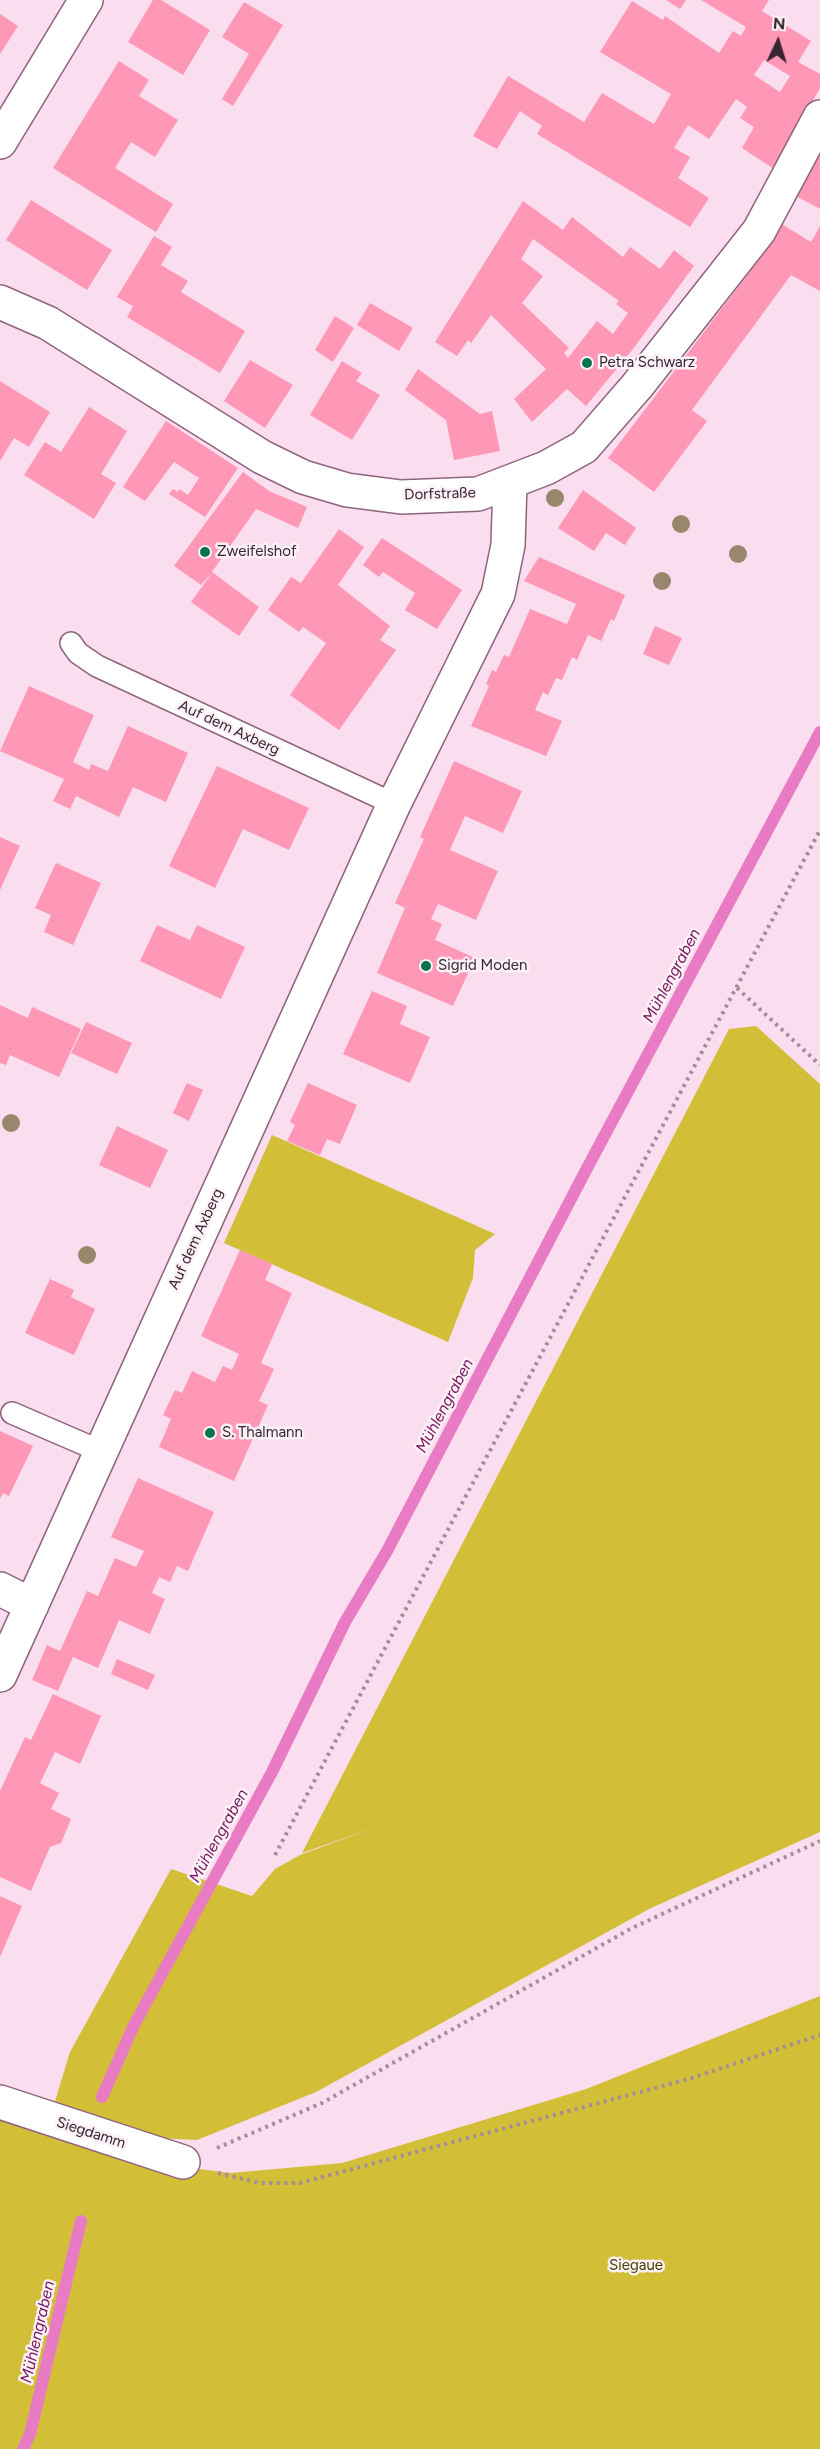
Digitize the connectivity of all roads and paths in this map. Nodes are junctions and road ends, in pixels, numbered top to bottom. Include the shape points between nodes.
1 (86, 0) edge
2 (820, 117) edge
3 (0, 142) edge
4 (0, 302) edge
5 (510, 483) junction
6 (71, 643) dead end
7 (394, 804) junction
8 (820, 830) edge
9 (737, 988) junction
10 (820, 1065) edge
11 (12, 1413) dead end
12 (100, 1451) junction
13 (0, 1589) edge
14 (32, 1605) junction
15 (0, 1675) edge
16 (820, 1841) edge
17 (275, 1855) dead end
18 (820, 2035) edge
19 (0, 2103) edge
20 (183, 2162) junction

1 - 3 street
2 - 5 street, Dorfstraße via 759,231 637,386 585,447
4 - 5 street, Dorfstraße via 48,323 262,457 303,477 347,490 401,497 478,494
5 - 7 street, Auf dem Axberg via 508,545 498,594
6 - 7 lane, Auf dem Axberg via 97,666
7 - 12 street, Auf dem Axberg
8 - 9 path
9 - 10 path
9 - 17 path
11 - 12 lane
12 - 14 street, Auf dem Axberg
13 - 14 street
14 - 15 street, Auf dem Axberg
16 - 20 path via 632,1928 322,2103
18 - 20 path via 692,2078 300,2184 260,2183
19 - 20 street, Siegdamm

